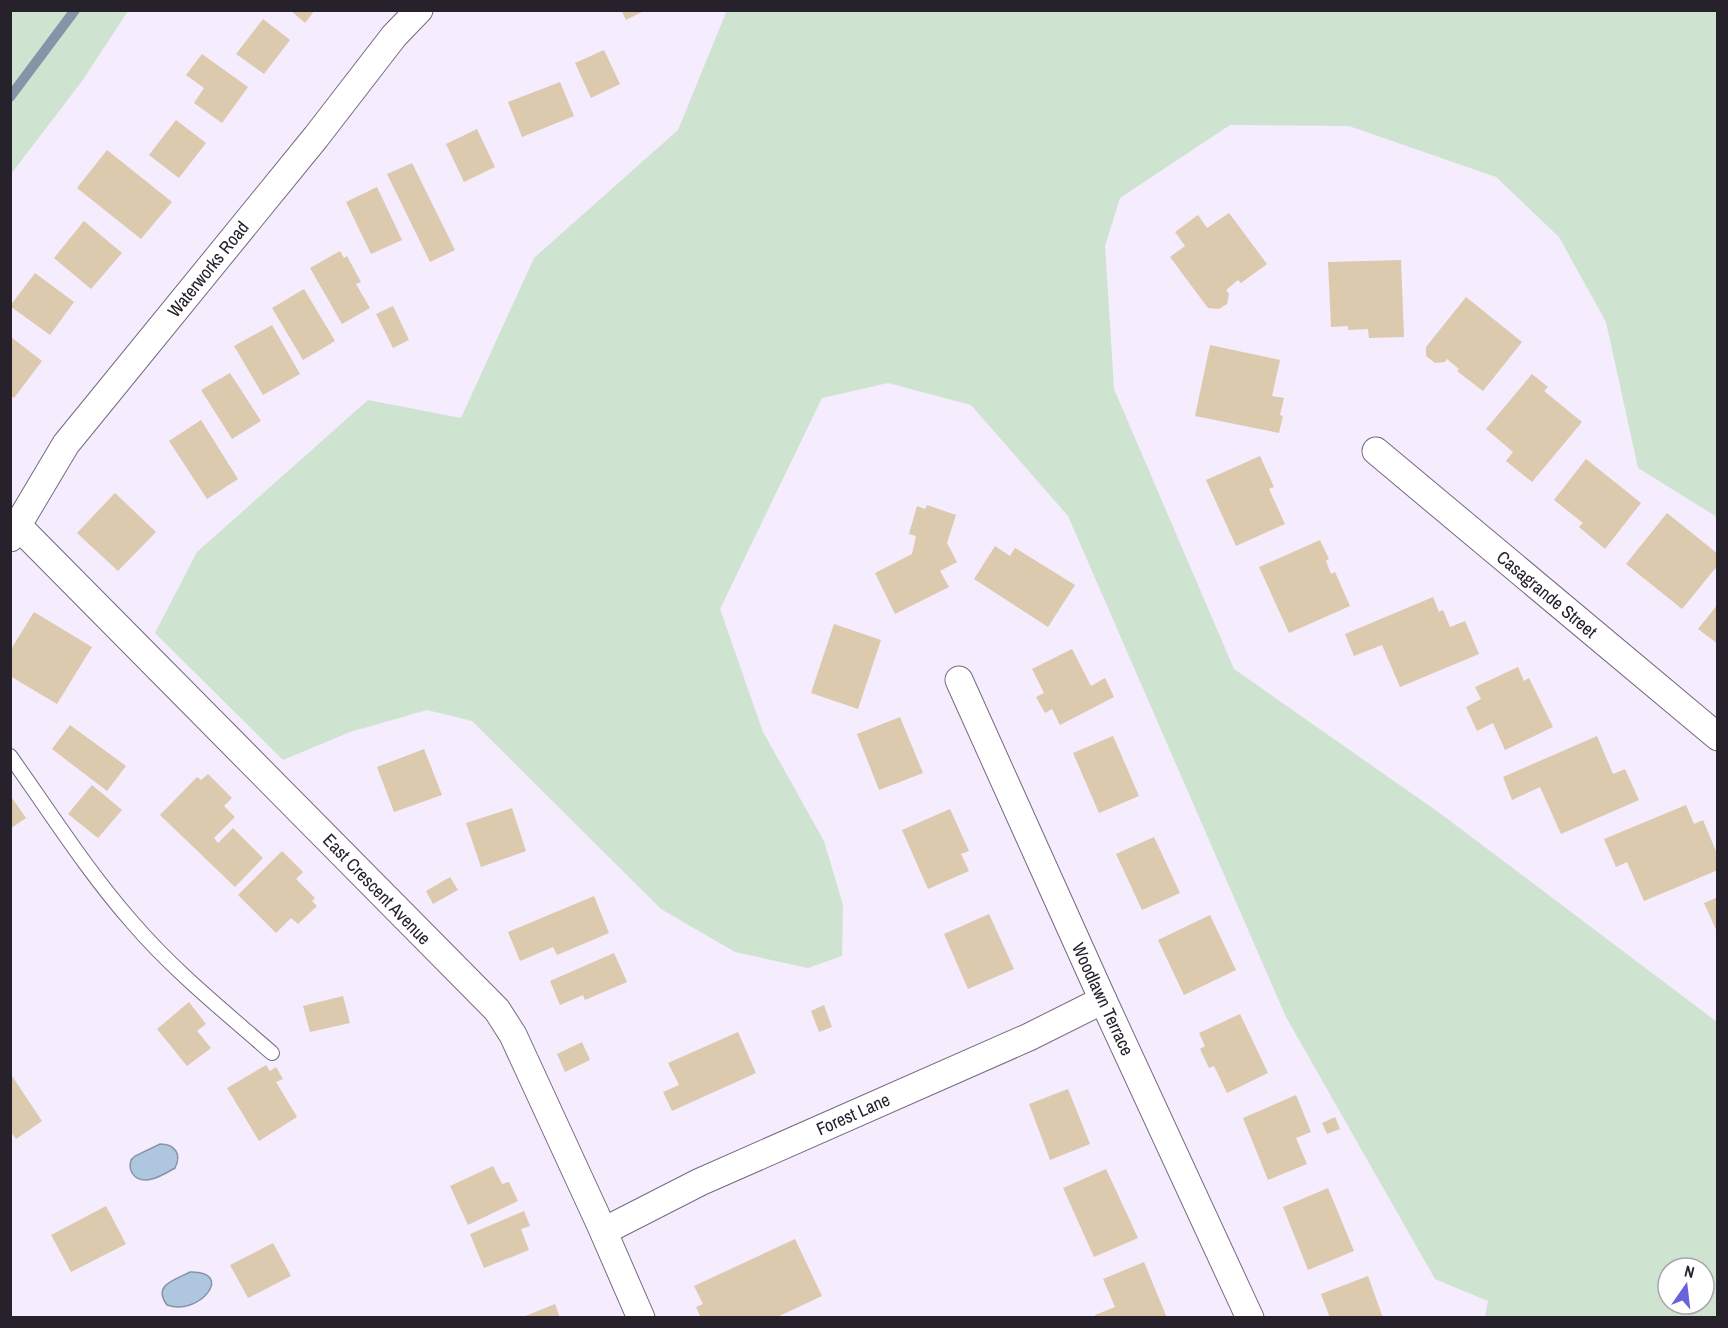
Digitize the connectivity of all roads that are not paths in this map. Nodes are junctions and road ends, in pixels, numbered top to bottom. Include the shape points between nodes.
1 (419, 10) edge
2 (1376, 452) dead end
3 (14, 532) edge
4 (959, 680) dead end
5 (1718, 737) edge
6 (10, 756) edge
7 (1103, 1000) junction
8 (272, 1053) dead end
9 (604, 1231) junction
10 (641, 1317) edge
11 (1250, 1317) edge

1 - 3 street, Waterworks Road via 66,444
2 - 5 street, Casagrande Street
3 - 9 street, East Crescent Avenue via 497,1010 513,1035
4 - 7 street, Woodlawn Terrace
6 - 8 lane via 131,922 172,966
7 - 9 street, Forest Lane via 1029,1037 700,1182
7 - 11 street, Woodlawn Terrace
9 - 10 street, East Crescent Avenue

